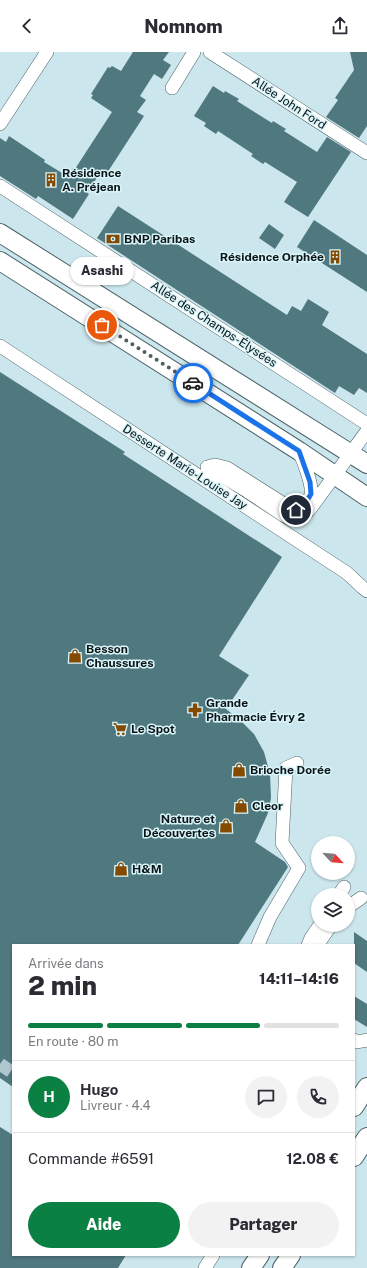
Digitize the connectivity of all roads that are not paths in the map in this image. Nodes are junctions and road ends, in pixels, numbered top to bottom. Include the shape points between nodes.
1 (47, 52) edge
2 (194, 52) edge
3 (210, 52) edge
4 (172, 88) dead end
5 (0, 124) edge
6 (367, 153) edge
7 (0, 186) edge
8 (0, 233) edge
9 (0, 262) edge
10 (0, 346) edge
11 (367, 424) edge
12 (367, 431) edge
13 (299, 451) junction
14 (352, 454) junction
15 (367, 464) edge
16 (207, 467) junction
17 (187, 468) junction
18 (336, 475) junction
19 (367, 497) edge
20 (367, 591) edge
21 (297, 763) dead end
22 (361, 898) dead end
23 (355, 902) edge
24 (315, 932) edge
25 (326, 932) edge
26 (258, 944) edge
27 (308, 944) edge
28 (316, 944) edge
29 (367, 1040) edge
30 (355, 1041) edge
31 (367, 1087) edge
32 (355, 1105) edge
33 (367, 1137) edge
34 (355, 1155) edge
35 (212, 1256) edge
36 (259, 1256) edge
37 (290, 1256) edge
38 (205, 1268) edge
39 (251, 1268) edge
40 (282, 1268) edge

1 - 5 street
2 - 4 street
3 - 6 street, Allée John Ford
7 - 11 street, Allée des Champs-Élysées
8 - 14 main road
9 - 13 main road
10 - 17 street, Desserte Marie-Louise Jay
12 - 14 street
13 - 16 street via 310,482 311,494 303,507 296,510 227,468 215,465
13 - 18 main road
14 - 15 main road
14 - 18 street
16 - 17 street
16 - 18 street via 290,519 297,519 307,513
17 - 20 street, Desserte Marie-Louise Jay via 347,573
18 - 19 main road
21 - 26 street via 286,768 282,842 299,868 270,917
22 - 23 street
24 - 27 street
25 - 28 street
29 - 30 street
31 - 32 main road
33 - 34 main road
35 - 38 street
36 - 39 main road
37 - 40 main road

